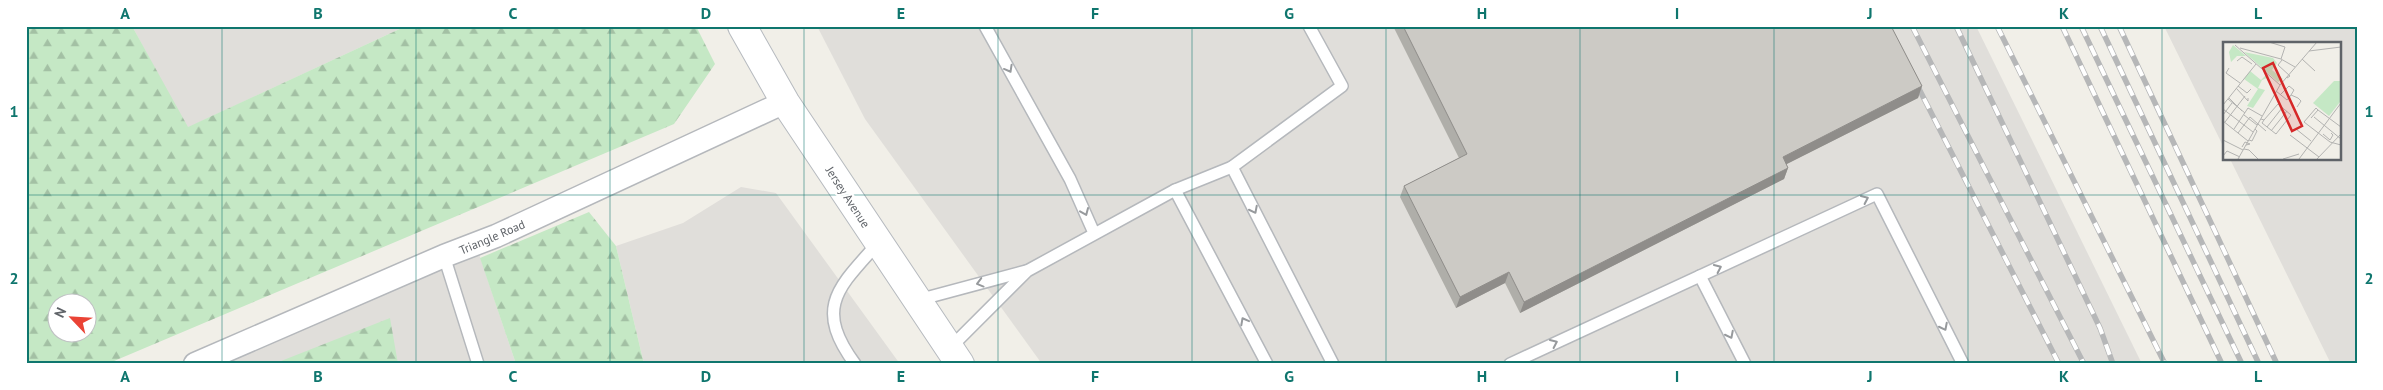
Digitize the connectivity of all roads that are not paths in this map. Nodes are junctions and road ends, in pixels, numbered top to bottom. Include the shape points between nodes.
1 (742, 26) edge
2 (985, 26) edge
3 (1309, 26) edge
4 (785, 102) junction
5 (1232, 167) junction
6 (1175, 190) junction
7 (1094, 233) junction
8 (878, 243) junction
9 (444, 256) junction
10 (1027, 271) junction
11 (1700, 276) junction
12 (917, 300) junction
13 (955, 356) edge
14 (1515, 363) edge
15 (195, 364) edge
16 (478, 364) edge
17 (855, 364) edge
18 (1267, 364) edge
19 (1333, 364) edge
20 (1745, 364) edge
21 (1963, 364) edge

1 - 4 street, Jersey Avenue
2 -> 7 lane via 1070,179
3 - 5 lane via 1342,86
4 - 8 street, Jersey Avenue
4 - 9 street, Triangle Road via 496,236
5 - 6 lane
5 -> 19 lane
6 - 7 lane
18 -> 6 lane
7 - 10 lane
8 - 12 street, Jersey Avenue
8 - 17 lane via 842,284 834,299 834,326
9 - 15 street, Triangle Road
9 - 16 lane
10 -> 12 lane
10 - 13 lane
14 -> 11 lane
11 -> 20 lane
11 -> 21 lane via 1877,194
12 - 13 street, Jersey Avenue

